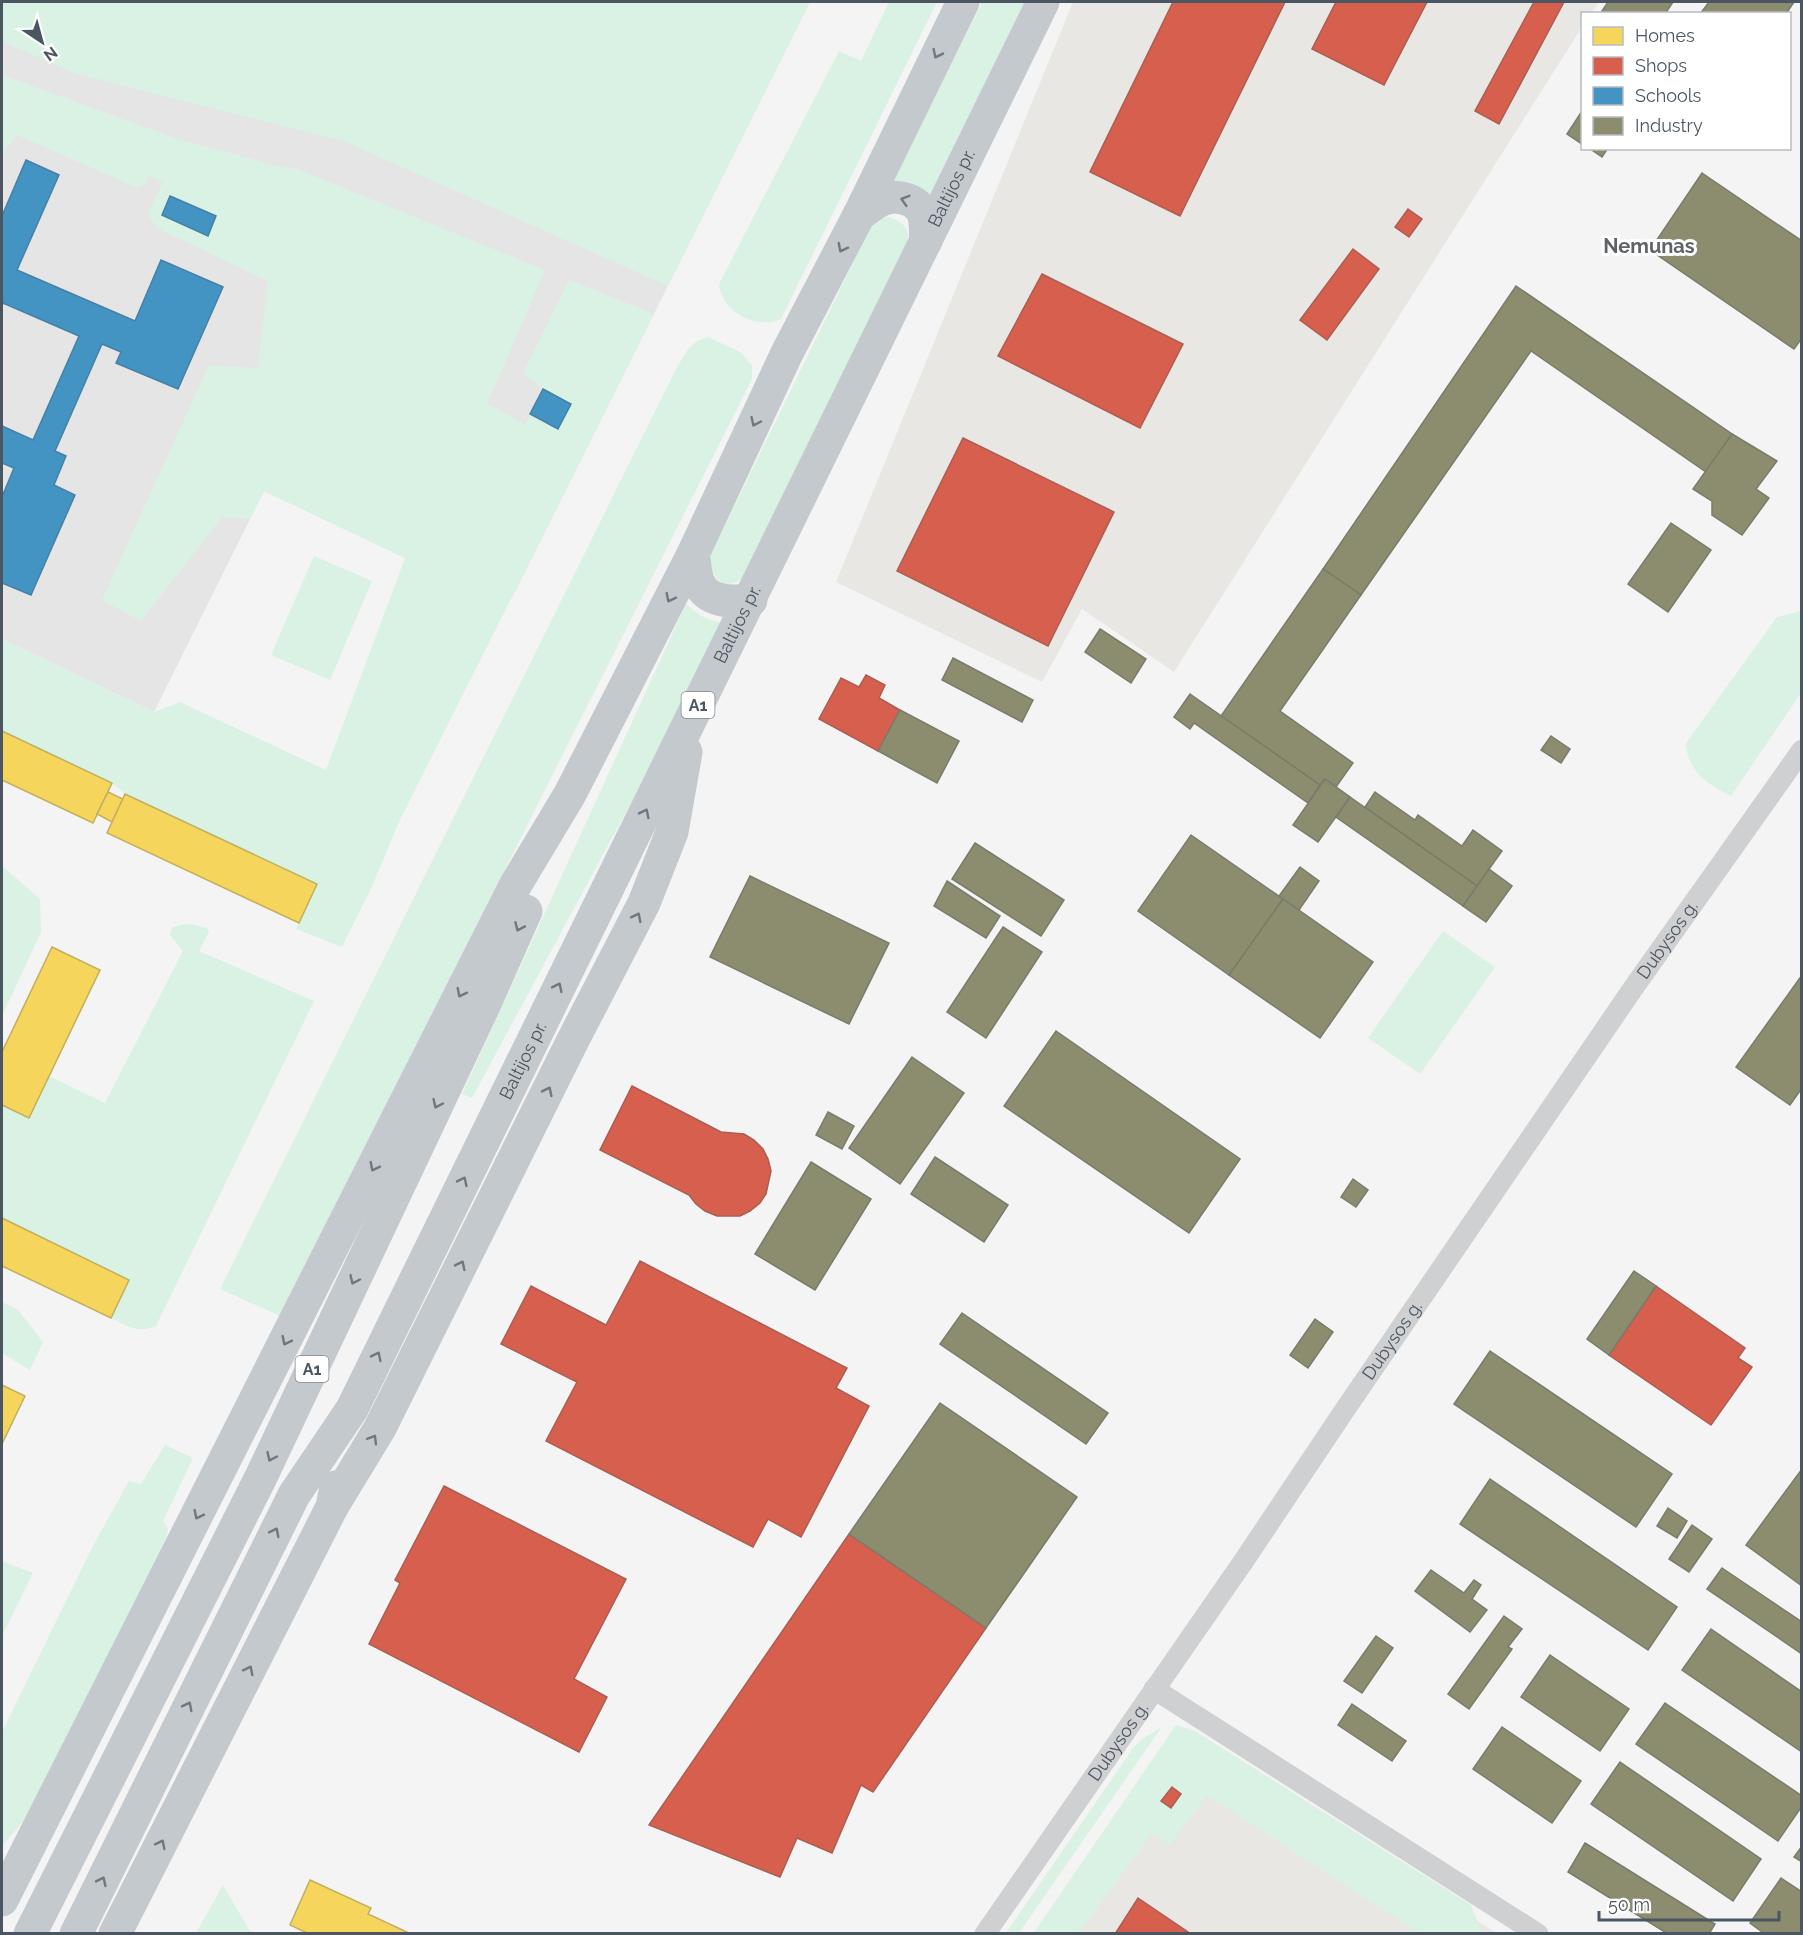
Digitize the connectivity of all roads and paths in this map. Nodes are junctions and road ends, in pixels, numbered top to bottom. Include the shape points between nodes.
1 (963, 2) edge
2 (1043, 2) edge
3 (859, 215) junction
4 (926, 241) junction
5 (693, 554) junction
6 (751, 600) junction
7 (693, 715) junction
8 (1802, 750) edge
9 (570, 794) junction
10 (352, 1409) junction
11 (332, 1507) junction
12 (1154, 1689) junction
13 (2, 1900) edge
14 (30, 1934) edge
15 (76, 1934) edge
16 (116, 1934) edge
17 (985, 1934) edge
18 (1538, 1934) edge

1 -> 3 highway, A1
2 - 4 highway, Baltijos pr. / A1
4 -> 3 highway via 924,216 911,200 885,198
3 -> 5 highway, A1 via 788,353
4 - 6 highway, Baltijos pr. / A1
5 - 6 highway via 699,584 713,598
5 -> 9 highway, A1
6 - 7 highway, Baltijos pr. / A1
10 -> 7 highway, Baltijos pr. / A1
11 -> 7 highway via 380,1428 644,903 672,832
8 - 12 street, Dubysos g. via 1616,1014
9 -> 13 highway via 516,884
9 -> 14 highway, A1 via 532,899 491,990 266,1467
10 - 11 highway
15 -> 10 highway, A1 via 294,1495
16 -> 11 highway
12 - 17 street, Dubysos g.
12 - 18 street

